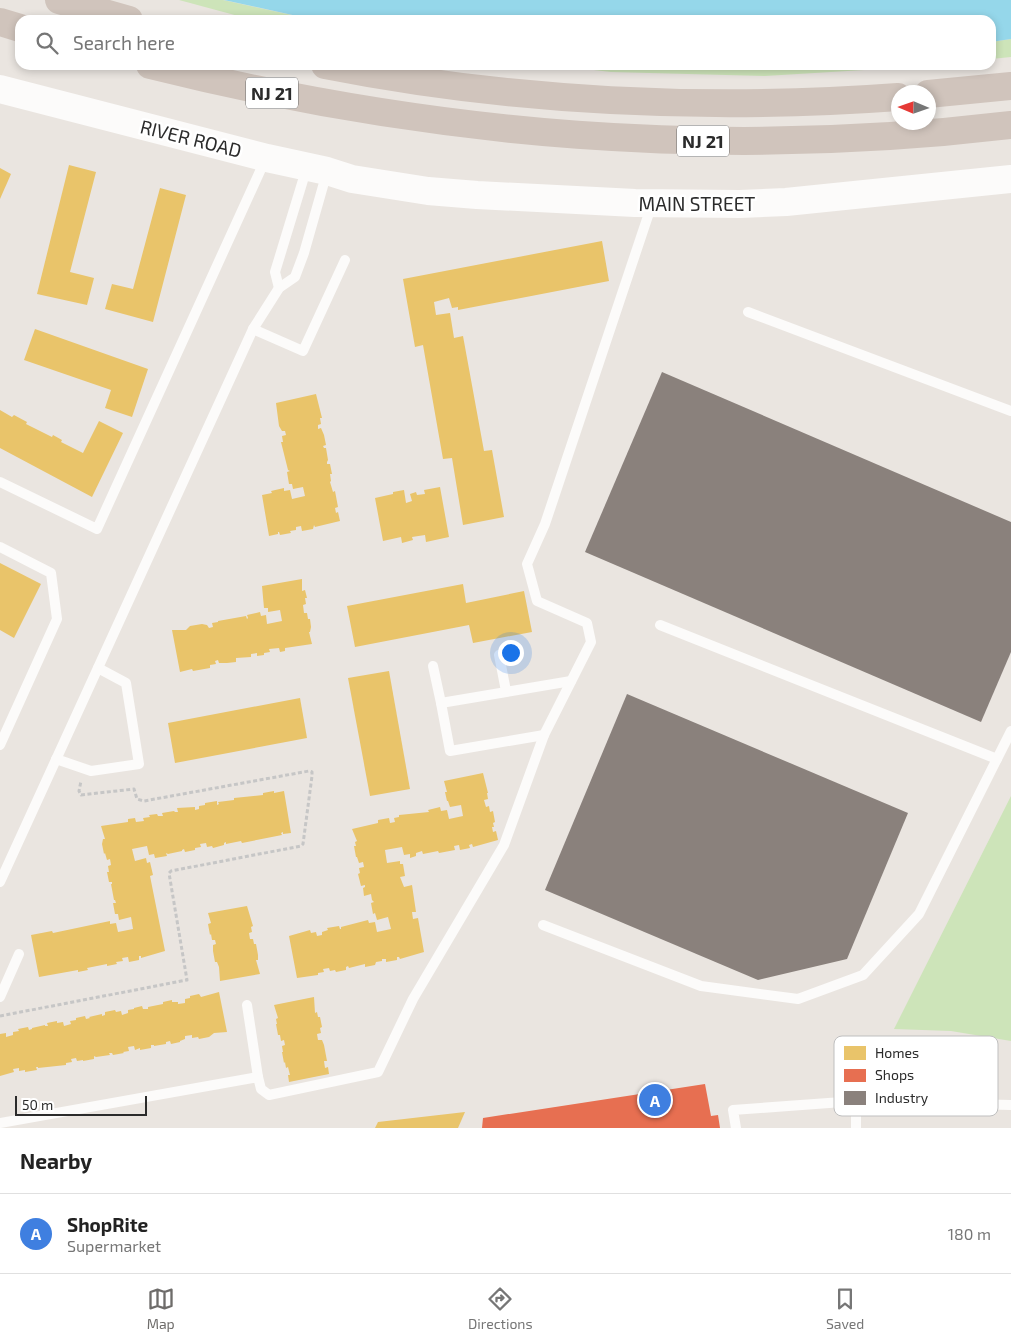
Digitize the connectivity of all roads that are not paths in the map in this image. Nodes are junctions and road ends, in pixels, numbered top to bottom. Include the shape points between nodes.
1 (59, 0) edge
2 (112, 15) edge
3 (171, 70) edge
4 (359, 70) edge
5 (1011, 86) edge
6 (0, 89) edge
7 (936, 93) edge
8 (891, 97) edge
9 (1011, 125) edge
10 (267, 158) junction
11 (317, 169) junction
12 (1011, 179) edge
13 (382, 184) joint
14 (652, 203) junction
15 (345, 260) dead end
16 (279, 288) junction
17 (748, 312) dead end
18 (253, 329) junction
19 (1011, 411) edge
20 (0, 482) edge
21 (0, 547) edge
22 (660, 626) dead end
23 (499, 655) dead end
24 (433, 666) dead end
25 (98, 668) junction
26 (571, 681) junction
27 (506, 691) junction
28 (441, 703) junction
29 (1011, 731) edge
30 (544, 736) junction
31 (0, 745) edge
32 (56, 759) junction
33 (997, 759) junction
34 (0, 882) edge
35 (543, 925) dead end
36 (19, 954) dead end
37 (0, 997) edge
38 (247, 1006) dead end
39 (258, 1077) junction
40 (834, 1103) edge
41 (998, 1105) edge
42 (1011, 1105) edge
43 (0, 1123) edge
44 (736, 1128) edge

1 - 2 highway
3 - 9 highway, NJ 21 via 330,105 460,124 591,136 789,141
4 - 8 highway, NJ 21 via 464,86 658,102 750,103
5 - 7 highway
6 - 10 street, RIVER ROAD
10 - 11 street, RIVER ROAD
10 - 20 lane via 97,529
11 - 13 street, RIVER ROAD
11 - 16 lane via 275,272
11 - 16 lane via 304,253 295,277
12 - 14 street, MAIN STREET via 786,202
13 - 14 street, MAIN STREET via 477,195
14 - 26 lane via 545,524 527,564 537,601 587,623 591,642
15 - 18 lane via 302,351
16 - 18 lane
17 - 19 lane
18 - 25 lane
21 - 31 lane via 51,573 57,620
22 - 33 lane
23 - 27 lane
24 - 28 lane
25 - 32 lane
25 - 32 lane via 126,683 139,764 91,771
26 - 27 lane
26 - 30 lane
27 - 28 lane
28 - 30 lane via 450,751
29 - 33 lane
30 - 39 lane via 504,845 414,999 378,1072 269,1095 260,1089
32 - 34 lane
33 - 35 lane via 919,914 863,975 798,999 701,986
36 - 37 lane
38 - 39 lane
39 - 43 lane
40 - 44 lane via 733,1110
41 - 42 lane

